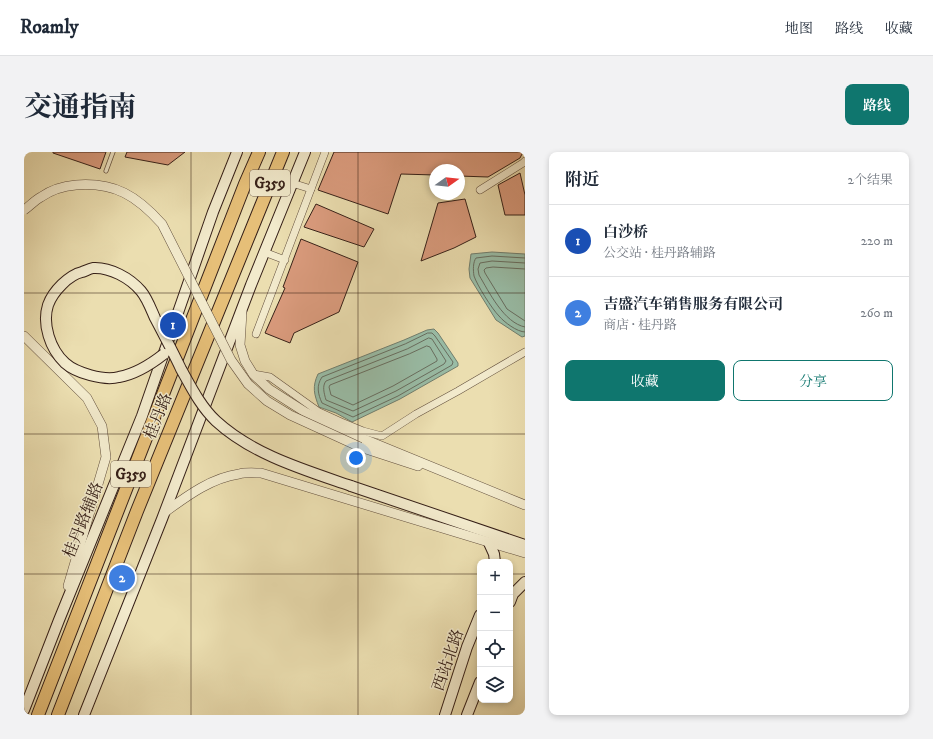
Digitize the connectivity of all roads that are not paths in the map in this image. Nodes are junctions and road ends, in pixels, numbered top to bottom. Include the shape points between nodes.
1 (113, 152) edge
2 (237, 152) edge
3 (259, 152) edge
4 (283, 152) edge
5 (305, 152) edge
6 (325, 152) edge
7 (525, 161) edge
8 (106, 171) dead end
9 (292, 183) junction
10 (311, 189) junction
11 (480, 190) dead end
12 (24, 210) edge
13 (264, 252) junction
14 (285, 260) junction
15 (242, 309) junction
16 (256, 334) dead end
17 (24, 336) edge
18 (525, 352) edge
19 (164, 354) junction
20 (253, 374) junction
21 (497, 492) junction
22 (525, 505) edge
23 (165, 512) junction
24 (489, 542) junction
25 (525, 545) edge
26 (525, 553) edge
27 (495, 559) edge
28 (525, 582) edge
29 (513, 593) edge
30 (59, 620) junction
31 (477, 622) edge
32 (477, 690) edge
33 (24, 710) edge
34 (38, 715) edge
35 (58, 715) edge
36 (84, 715) edge
37 (445, 715) edge
38 (467, 715) edge

1 - 8 lane
2 - 19 main road, 桂丹路辅路
3 - 34 highway, 桂丹路 / G359
4 - 35 highway, 桂丹路 / G359 via 137,511
5 - 9 main road
6 - 10 street
7 - 11 street
9 - 10 street
9 - 13 main road
10 - 14 street
12 - 21 street, bridge via 42,196 65,186 91,184 114,188 134,198 149,209 162,224 231,360 248,384 267,401 290,415 360,447
13 - 14 street
13 - 15 main road
14 - 16 street
15 - 20 street via 240,345
15 - 23 main road
17 - 30 street via 87,398 102,426 106,457
18 - 20 street via 382,436 363,431 319,412 270,377
19 - 25 main road, bridge via 138,372 118,378 100,378 83,372 65,364 52,347 46,323 48,304 61,285 76,273 93,268 110,270 124,276 141,291 196,397 215,420 236,437 269,455 310,472
19 - 30 main road, 桂丹路辅路 via 142,416
20 - 21 street via 269,389 305,412 349,433
21 - 22 street
23 - 24 street via 189,494 214,482 240,473 261,473
23 - 36 main road
24 - 26 street
24 - 27 main road
28 - 29 main road
30 - 33 main road, 桂丹路辅路
31 - 37 main road, 西站北路
32 - 38 main road

